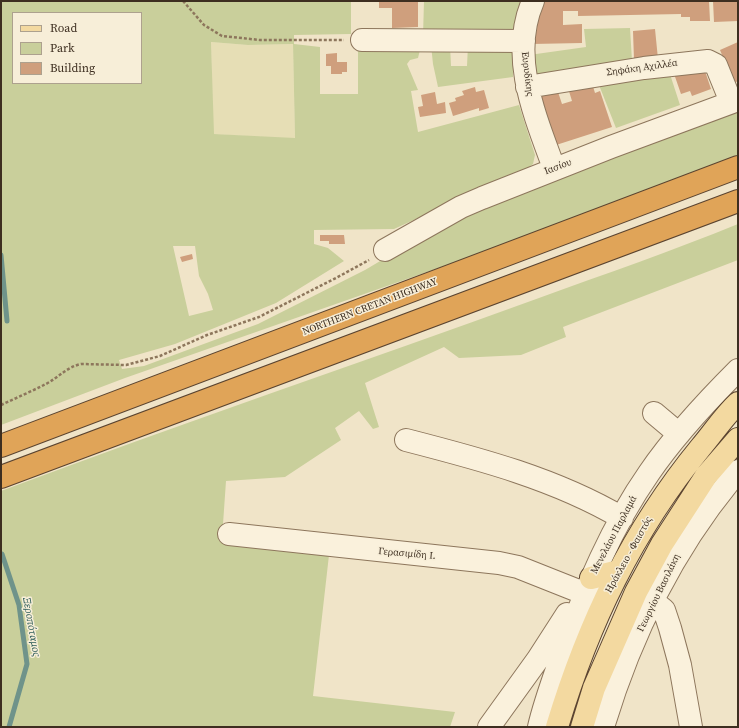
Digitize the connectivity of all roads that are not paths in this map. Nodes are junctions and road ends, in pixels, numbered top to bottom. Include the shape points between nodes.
1 (533, 1) edge
2 (362, 40) road end
3 (524, 41) junction
4 (527, 87) junction
5 (735, 101) edge
6 (738, 167) edge
7 (554, 168) junction
8 (738, 201) edge
9 (385, 250) road end
10 (738, 370) edge
11 (738, 403) edge
12 (654, 412) dead end
13 (679, 434) junction
14 (738, 439) edge
15 (406, 440) dead end
16 (1, 446) edge
17 (738, 471) edge
18 (1, 477) edge
19 (622, 518) junction
20 (229, 534) dead end
21 (619, 571) junction
22 (586, 585) junction
23 (653, 601) junction
24 (489, 727) edge
25 (539, 727) edge
26 (557, 727) edge
27 (582, 727) edge
28 (604, 727) edge
29 (691, 727) edge

1 - 3 street, Ευρυδίκης via 526,20
2 - 3 street
3 - 4 street, Ευρυδίκης
4 - 5 street, Σηφάκη Αχιλλέα via 708,60 716,65
4 - 7 street, Ευρυδίκης
5 - 7 street, Ιασίου
6 - 16 highway, NORTHERN CRETAN HIGHWAY
7 - 9 street, Ιασίου via 461,207
8 - 18 highway
10 - 13 street, Μενελάου Παρλαμά via 694,414
11 - 21 main road, Ηράκλειο - Φαιστός via 690,460
12 - 13 street
13 - 19 street, Μενελάου Παρλαμά via 649,473
14 - 27 main road via 706,476 658,550 617,633 594,688
15 - 19 street via 533,477 601,506
17 - 23 street, Γεωργίου Βασιλάκη via 714,499 681,547
19 - 22 street, Μενελάου Παρλαμά
20 - 22 street, Γερασιμίδη Ι. via 499,563
21 - 22 main road
21 - 26 main road, Ηράκλειο - Φαιστός via 573,673
22 - 24 street via 538,659
22 - 25 street, Μενελάου Παρλαμά
23 - 28 street, Γεωργίου Βασιλάκη via 616,686
23 - 29 street via 662,608 670,628

